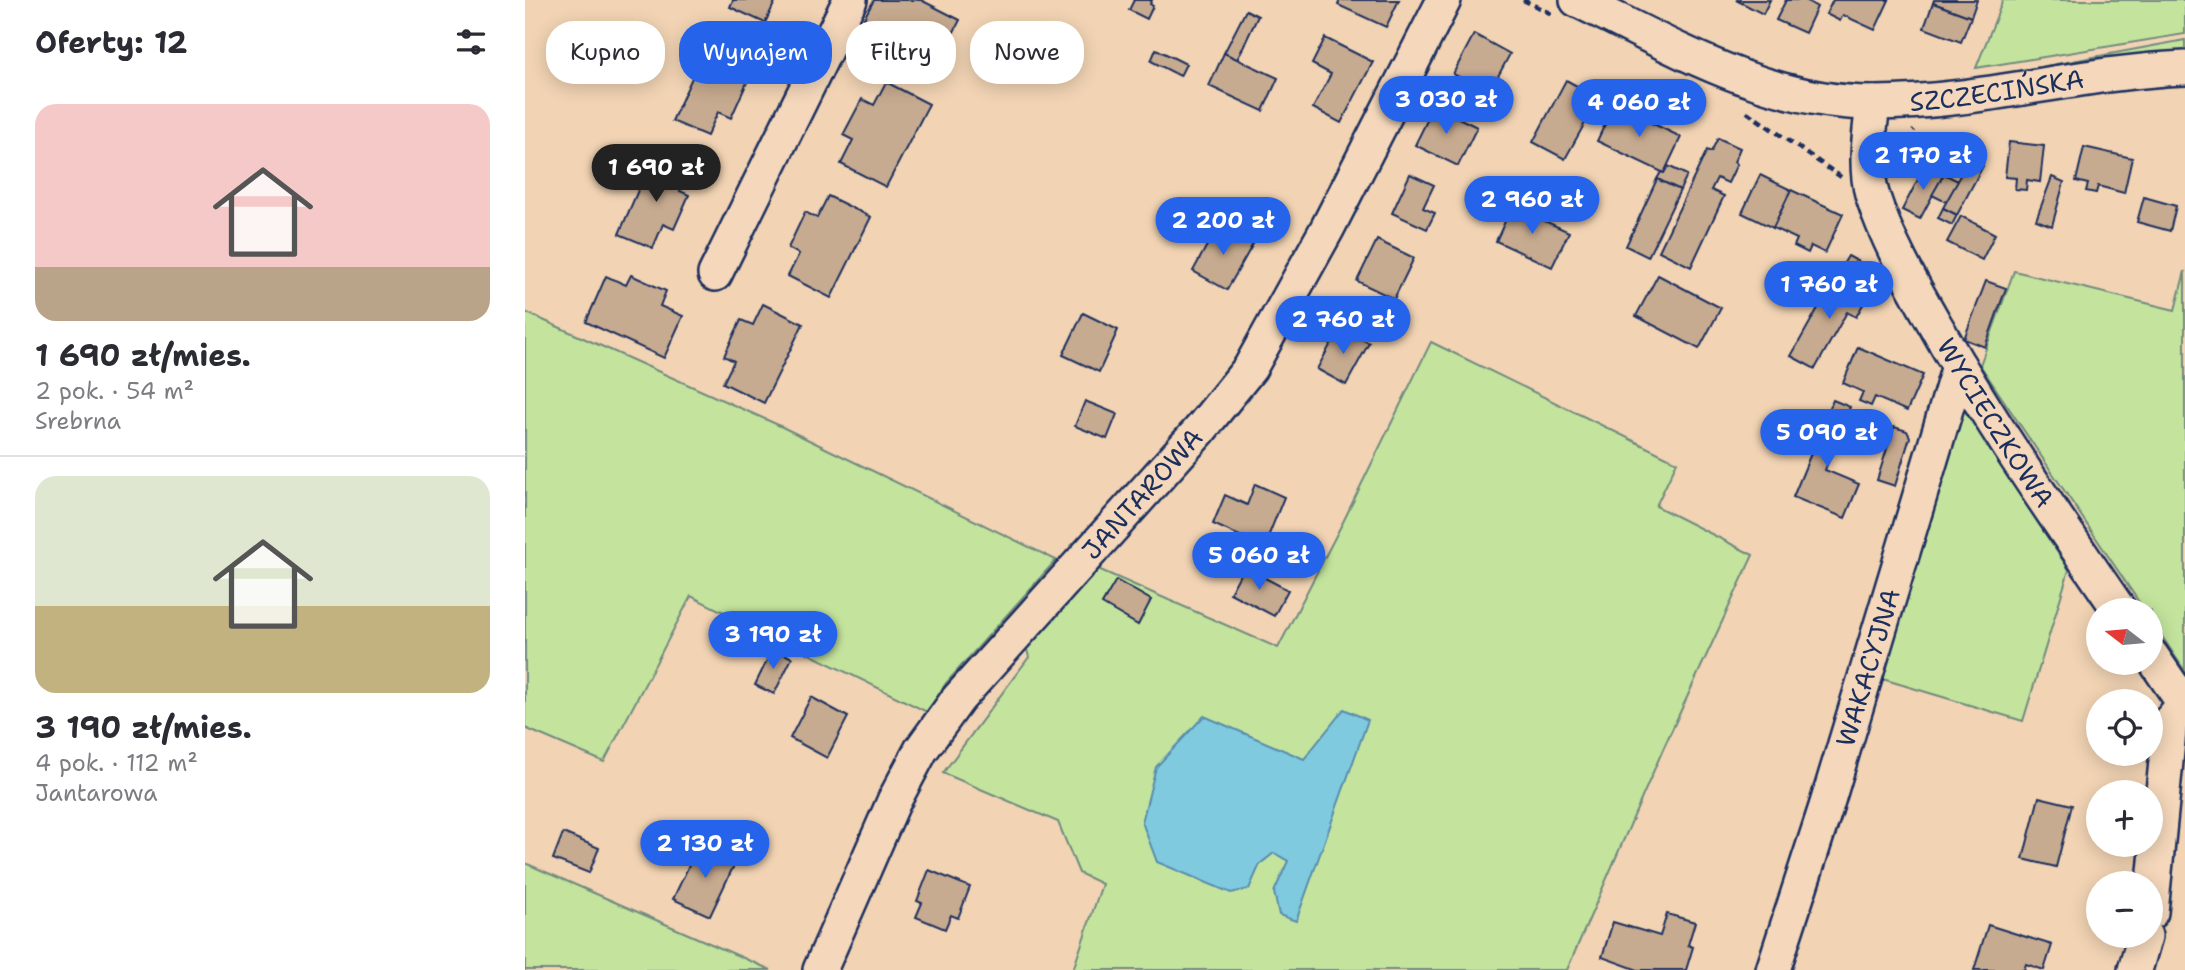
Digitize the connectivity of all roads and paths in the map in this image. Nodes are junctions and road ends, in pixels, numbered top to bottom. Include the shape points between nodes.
1 (850, 0) edge
2 (1444, 0) edge
3 (1577, 0) edge
4 (2185, 68) edge
5 (1873, 103) junction
6 (715, 274) dead end
7 (1959, 366) junction
8 (2111, 598) edge
9 (2163, 673) edge
10 (2185, 705) edge
11 (2155, 871) edge
12 (2141, 948) edge
13 (820, 970) edge
14 (1773, 970) edge
15 (2135, 970) edge

1 - 6 street
2 - 13 street, JANTAROWA via 1250,368 1200,430 958,699 894,801
3 - 5 street, SZCZECIŃSKA via 1735,74 1801,94
4 - 5 street, SZCZECIŃSKA via 1964,97
5 - 7 street, WYCIECZKOWA via 1872,193 1913,286
7 - 8 street, WYCIECZKOWA
7 - 14 street, WAKACYJNA
9 - 10 street
10 - 11 street via 2170,721
12 - 15 street

